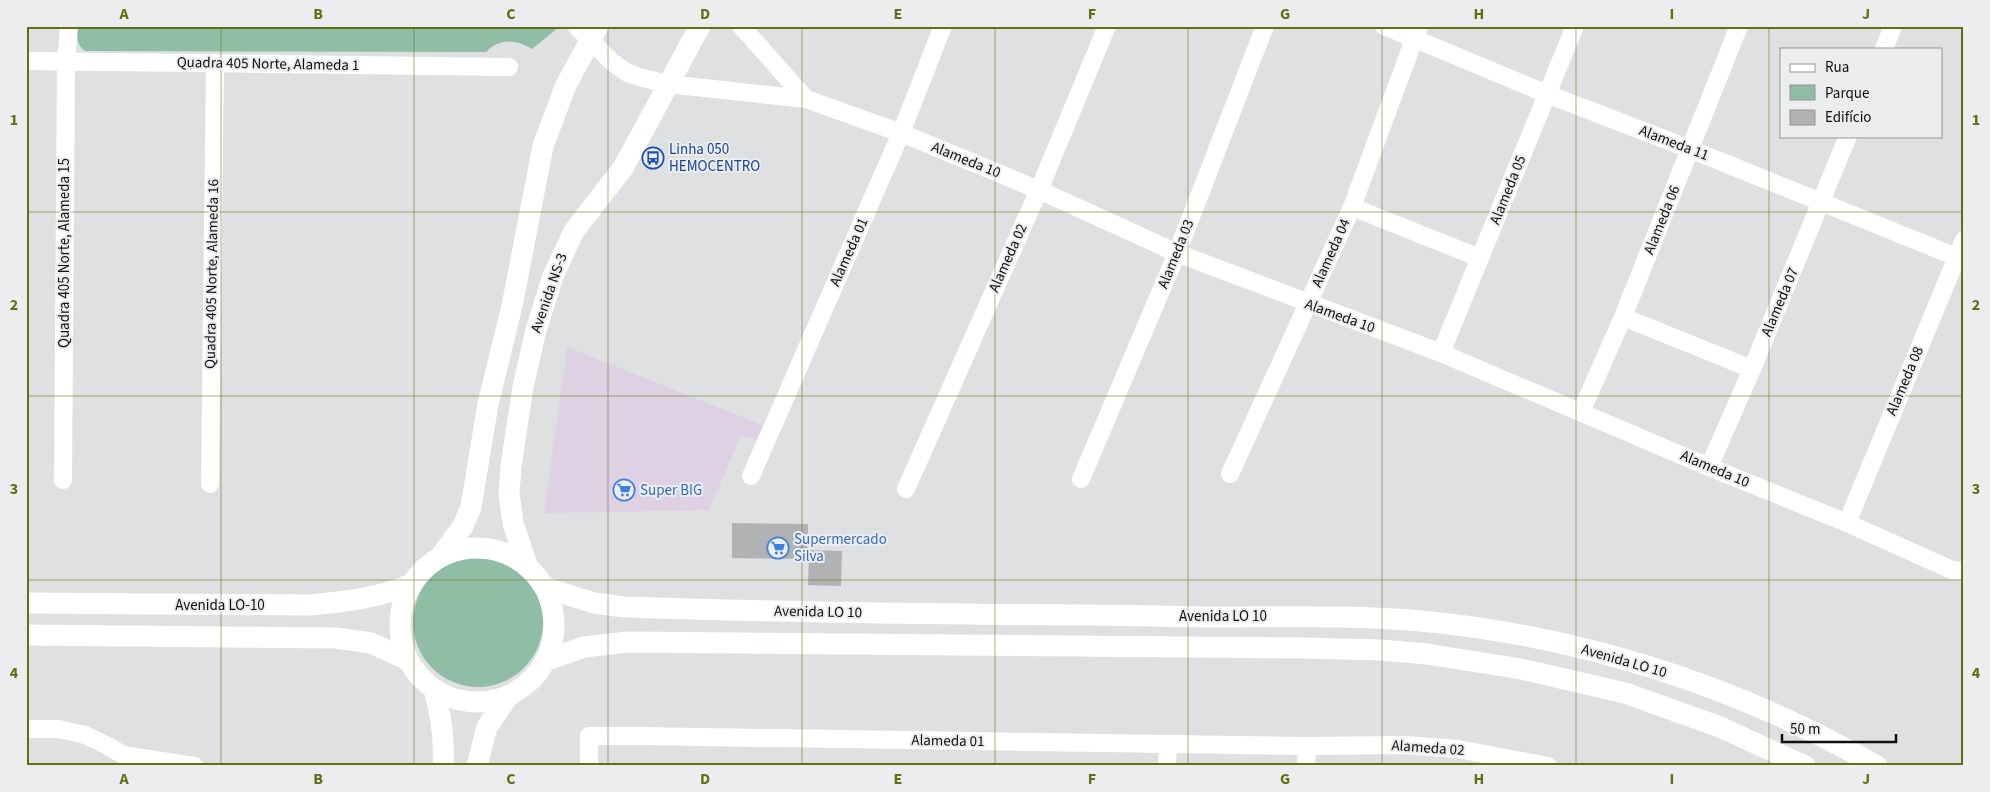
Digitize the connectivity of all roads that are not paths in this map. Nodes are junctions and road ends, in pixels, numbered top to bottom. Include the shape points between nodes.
1 (69, 26) edge
2 (576, 26) edge
3 (700, 26) edge
4 (741, 26) edge
5 (943, 26) edge
6 (1107, 26) edge
7 (1265, 26) edge
8 (1384, 26) edge
9 (1575, 26) edge
10 (1739, 26) edge
11 (1893, 26) edge
12 (1417, 33) edge
13 (594, 34) edge
14 (1884, 48) edge
15 (26, 61) edge
16 (66, 62) junction
17 (215, 63) junction
18 (509, 67) dead end
19 (668, 84) junction
20 (1547, 94) junction
21 (806, 99) junction
22 (901, 133) junction
23 (1847, 138) edge
24 (1690, 149) junction
25 (1039, 190) junction
26 (1821, 203) junction
27 (1352, 208) junction
28 (1964, 240) edge
29 (1178, 253) junction
30 (1480, 258) junction
31 (1960, 258) edge
32 (1308, 304) junction
33 (1623, 317) junction
34 (1441, 354) junction
35 (1752, 369) junction
36 (1581, 412) junction
37 (1709, 467) junction
38 (1230, 474) dead end
39 (751, 476) dead end
40 (1081, 478) dead end
41 (63, 480) dead end
42 (210, 484) dead end
43 (906, 489) dead end
44 (1847, 523) junction
45 (440, 557) junction
46 (527, 565) junction
47 (1964, 571) edge
48 (411, 584) junction
49 (546, 588) junction
50 (26, 603) edge
51 (26, 635) edge
52 (408, 660) junction
53 (547, 660) junction
54 (434, 689) junction
55 (509, 695) junction
56 (26, 729) edge
57 (1168, 744) junction
58 (1307, 746) junction
59 (124, 760) edge
60 (194, 766) edge
61 (444, 766) edge
62 (477, 766) edge
63 (589, 766) edge
64 (1167, 766) edge
65 (1306, 766) edge
66 (1548, 766) edge
67 (1805, 766) edge
68 (1878, 766) edge

1 - 16 street, Quadra 405 Norte, Alameda 15
2 - 13 street
3 - 19 street, Avenida NS-3
4 - 21 street, Alameda 10
5 - 22 street, Alameda 01
6 - 25 street, Alameda 02
7 - 29 street, Alameda 03
8 - 12 street, Alameda 11
9 - 20 street, Alameda 05
10 - 24 street, Alameda 06
11 - 14 street
12 - 20 street, Alameda 11
12 - 27 street, Alameda 04
13 - 19 street via 612,62 626,72
13 - 45 street, Avenida NS-3 via 566,85 543,146 512,306 488,404 471,507 464,526
15 - 16 street, Quadra 405 Norte, Alameda 1
16 - 17 street, Quadra 405 Norte, Alameda 1
16 - 41 street, Quadra 405 Norte, Alameda 15
17 - 18 street, Quadra 405 Norte, Alameda 1
17 - 42 street, Quadra 405 Norte, Alameda 16
19 - 21 street
19 - 46 street, Avenida NS-3 via 623,168 574,231 553,276 536,330 523,387 509,493 513,523
20 - 24 street, Alameda 11
20 - 30 street, Alameda 05
21 - 22 street, Alameda 10
22 - 25 street, Alameda 10
22 - 39 street, Alameda 01
23 - 26 street, Alameda 07
24 - 26 street, Alameda 11
24 - 33 street, Alameda 06
25 - 29 street, Alameda 10
25 - 43 street, Alameda 02
26 - 31 street, Alameda 11
26 - 35 street, Alameda 07
27 - 30 street
27 - 32 street, Alameda 04
28 - 31 street, Alameda 08
29 - 32 street, Alameda 10
29 - 40 street, Alameda 03
30 - 34 street, Alameda 05
31 - 44 street, Alameda 08
32 - 34 street, Alameda 10
32 - 38 street, Alameda 04
33 - 35 street
33 - 36 street, Alameda 06
34 - 36 street, Alameda 10
35 - 37 street, Alameda 07
36 - 37 street, Alameda 10
37 - 44 street, Alameda 10
44 - 47 street, Alameda 10 via 1952,570
45 - 46 street, Avenida NS-3 via 462,549 486,548 507,553
45 - 48 street, Avenida NS-3
46 - 49 street, Avenida NS-3
48 - 50 street, Avenida LO-10 via 378,595 309,605
48 - 52 street, Avenida NS-3 via 400,621 402,645
49 - 53 street, Avenida NS-3 via 555,624
49 - 68 street, Avenida LO 10 via 594,603 624,607 1355,617 1444,624 1583,649 1693,681 1786,719
51 - 52 street via 336,638 371,643
52 - 54 street, Avenida NS-3
53 - 55 street, Avenida NS-3 via 534,678
53 - 67 street, Avenida LO 10 via 584,647 628,642 1402,651 1490,663 1617,691 1720,727
54 - 55 street, Avenida NS-3 via 472,702
54 - 61 street via 445,745
55 - 62 street via 487,727
56 - 59 street via 59,729 85,736 108,746
57 - 58 street, Alameda 01
57 - 63 street, Alameda 01 via 589,736
57 - 64 street
58 - 65 street
58 - 66 street, Alameda 02 via 1406,745 1458,749
59 - 60 street

